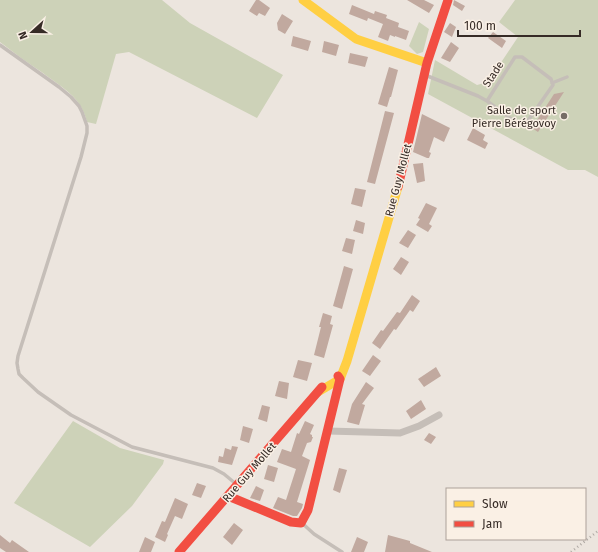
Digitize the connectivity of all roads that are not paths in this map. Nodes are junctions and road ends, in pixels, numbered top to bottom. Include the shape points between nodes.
1 (303, 0) edge
2 (448, 0) edge
3 (0, 45) edge
4 (427, 63) junction
5 (424, 74) junction
6 (567, 77) dead end
7 (552, 83) junction
8 (486, 101) junction
9 (338, 376) junction
10 (439, 415) dead end
11 (328, 431) junction
12 (237, 485) junction
13 (228, 496) junction
14 (301, 523) junction
15 (179, 552) edge
16 (342, 552) edge

1 - 4 street via 356,39
2 - 4 street, Rue Guy Mollet
3 - 12 lane via 71,97 82,112 87,126 81,156 18,356 19,374 38,392 71,415 132,447 213,468
4 - 5 street, Rue Guy Mollet
5 - 8 lane, Stade
5 - 9 street, Rue Guy Mollet via 399,182 347,361
6 - 7 lane
7 - 8 lane, Stade via 553,86 527,122 518,124
7 - 8 lane, Stade via 551,79 522,57 515,57
9 - 11 street, Rue Guy Mollet
9 - 12 street, Rue Guy Mollet via 318,392
10 - 11 street via 400,433
11 - 14 street, Rue Guy Mollet via 308,510
12 - 13 street, Rue Guy Mollet
13 - 14 street via 290,522
13 - 15 street, Rue Guy Mollet
14 - 16 lane

